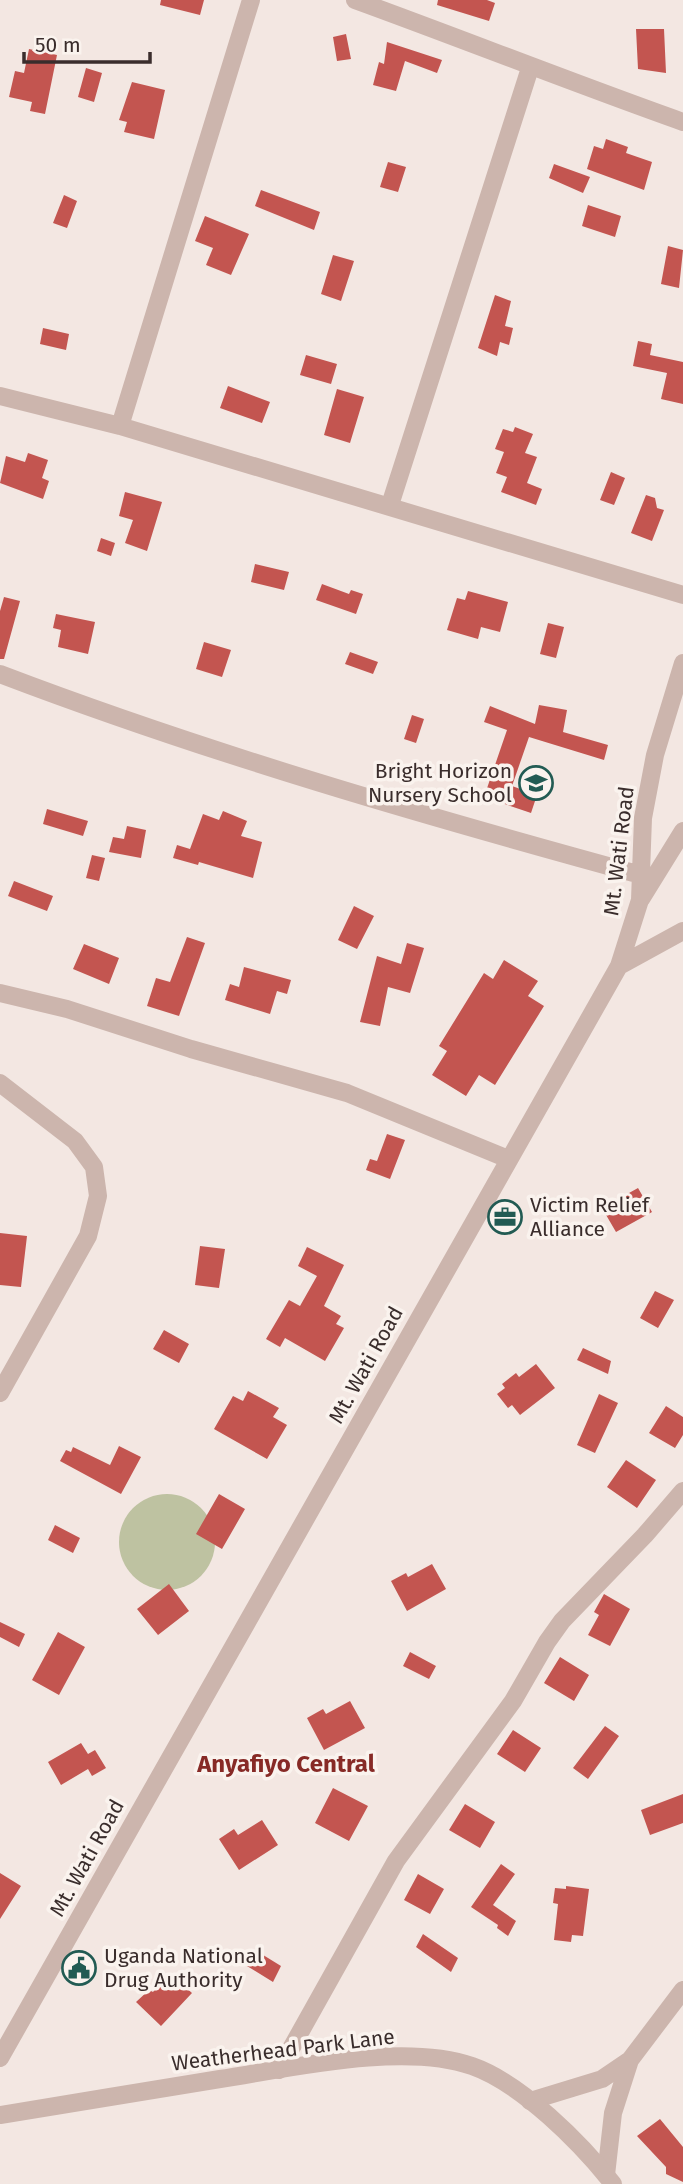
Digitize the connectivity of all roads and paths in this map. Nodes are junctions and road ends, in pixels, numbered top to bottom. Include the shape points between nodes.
1 (251, 0) edge
2 (355, 0) edge
3 (530, 68) junction
4 (683, 122) edge
5 (0, 396) edge
6 (120, 426) junction
7 (390, 505) junction
8 (683, 595) edge
9 (683, 663) edge
10 (0, 674) edge
11 (683, 831) edge
12 (640, 875) junction
13 (640, 900) junction
14 (683, 931) edge
15 (620, 966) junction
16 (0, 993) edge
17 (0, 1083) edge
18 (508, 1159) junction
19 (0, 1393) edge
20 (683, 1491) edge
21 (683, 1990) edge
22 (0, 2058) edge
23 (630, 2060) junction
24 (279, 2070) junction
25 (530, 2101) junction
26 (0, 2115) edge
27 (610, 2180) edge

1 - 6 street
2 - 3 street
3 - 4 street
3 - 7 street
5 - 6 street
6 - 7 street
7 - 8 street
9 - 12 street, Mt. Wati Road via 645,805
10 - 12 street via 204,747
11 - 13 street
12 - 13 street, Mt. Wati Road
13 - 15 street, Mt. Wati Road
14 - 15 street
15 - 18 street, Mt. Wati Road
16 - 18 street via 347,1093
17 - 19 street via 75,1141 94,1167 98,1196 88,1236
18 - 22 street, Mt. Wati Road
20 - 24 street via 554,1631 513,1701 396,1861
21 - 23 street
23 - 25 street via 602,2080
23 - 27 street via 613,2112
24 - 25 street, Weatherhead Park Lane via 349,2060 441,2059 491,2074
24 - 26 street, Weatherhead Park Lane
25 - 27 street, Weatherhead Park Lane

